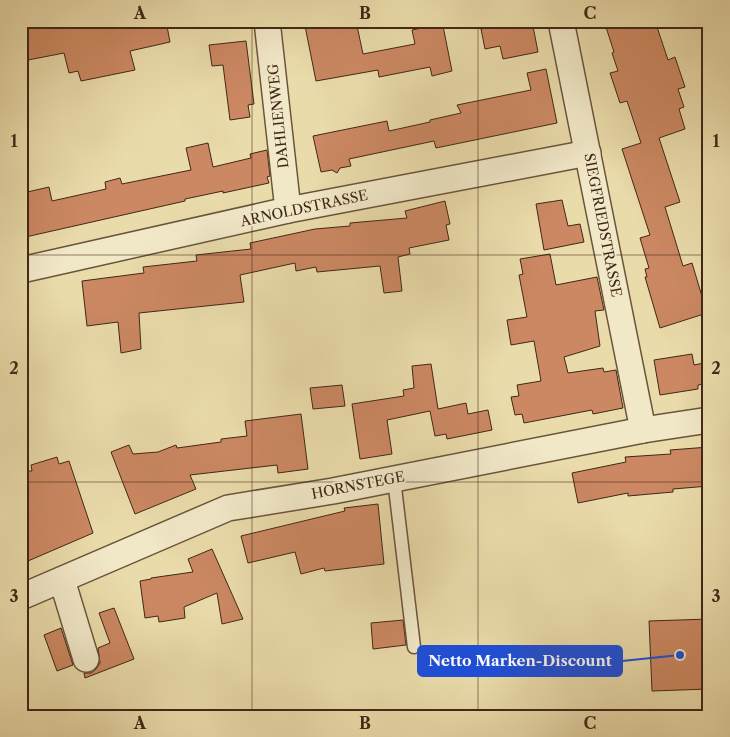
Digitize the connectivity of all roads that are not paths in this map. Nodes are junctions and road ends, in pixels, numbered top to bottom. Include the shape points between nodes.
1 (267, 21) edge
2 (561, 21) edge
3 (588, 152) junction
4 (288, 210) junction
5 (21, 270) edge
6 (709, 420) edge
7 (643, 430) junction
8 (394, 478) junction
9 (62, 580) junction
10 (21, 597) edge
11 (414, 647) dead end
12 (86, 658) dead end

1 - 4 street, DAHLIENWEG
2 - 3 street, SIEGFRIEDSTRASSE
3 - 4 street, ARNOLDSTRASSE
3 - 7 street, SIEGFRIEDSTRASSE
4 - 5 street, ARNOLDSTRASSE
6 - 7 street, HORNSTEGE
7 - 8 street, HORNSTEGE
8 - 9 street, HORNSTEGE via 228,508
8 - 11 lane
9 - 10 street, HORNSTEGE
9 - 12 street

